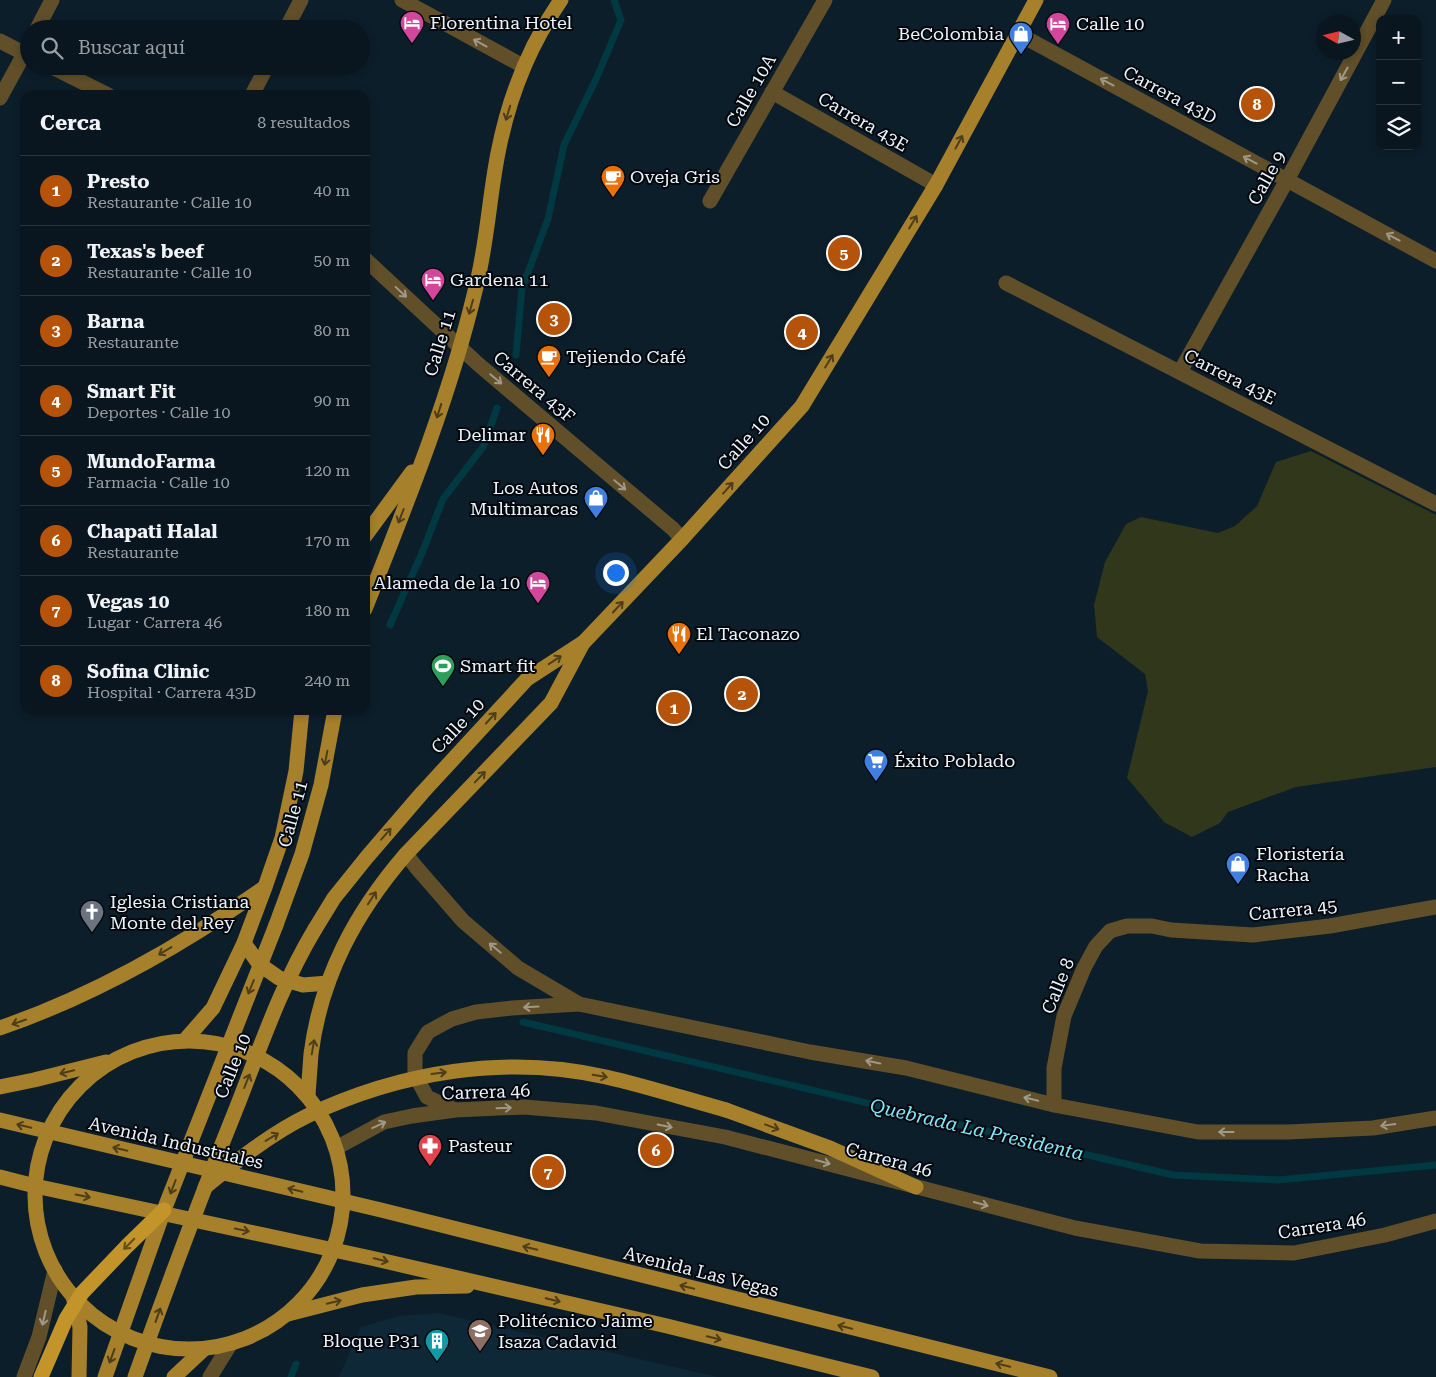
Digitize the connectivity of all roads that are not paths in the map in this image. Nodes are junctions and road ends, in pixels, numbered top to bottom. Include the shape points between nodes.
1 (52, 0) edge
2 (301, 0) edge
3 (402, 0) edge
4 (561, 0) edge
5 (825, 0) edge
6 (1036, 0) edge
7 (1384, 0) edge
8 (42, 20) edge
9 (291, 20) edge
10 (1017, 33) junction
11 (0, 41) edge
12 (20, 48) edge
13 (20, 63) edge
14 (523, 66) junction
15 (68, 75) edge
16 (262, 75) edge
17 (98, 90) edge
18 (254, 90) edge
19 (772, 92) junction
20 (0, 98) edge
21 (1287, 180) junction
22 (936, 185) junction
23 (710, 201) dead end
24 (1436, 260) edge
25 (370, 264) edge
26 (1006, 283) dead end
27 (460, 347) junction
28 (1180, 372) junction
29 (424, 454) junction
30 (1436, 504) edge
31 (370, 529) edge
32 (682, 539) junction
33 (370, 596) edge
34 (584, 642) junction
35 (302, 715) edge
36 (334, 715) edge
37 (406, 854) junction
38 (265, 887) junction
39 (1436, 907) edge
40 (276, 925) joint
41 (1152, 926) joint
42 (244, 943) junction
43 (328, 983) junction
44 (579, 1004) junction
45 (0, 1028) edge
46 (186, 1040) junction
47 (114, 1059) junction
48 (0, 1087) edge
49 (308, 1096) junction
50 (1054, 1105) junction
51 (455, 1110) junction
52 (1436, 1118) edge
53 (0, 1120) edge
54 (49, 1132) junction
55 (336, 1148) junction
56 (0, 1177) edge
57 (35, 1186) junction
58 (205, 1187) junction
59 (916, 1187) junction
60 (343, 1202) junction
61 (164, 1210) junction
62 (1436, 1221) edge
63 (333, 1250) junction
64 (55, 1270) junction
65 (488, 1285) junction
66 (73, 1296) junction
67 (287, 1314) junction
68 (231, 1343) junction
69 (204, 1349) junction
70 (24, 1377) edge
71 (41, 1377) edge
72 (79, 1377) edge
73 (105, 1377) edge
74 (136, 1377) edge
75 (174, 1377) edge
76 (210, 1377) edge
77 (872, 1377) edge
78 (1050, 1377) edge

1 - 8 street
2 - 9 street
14 -> 3 street
4 - 14 main road, Calle 11
5 - 19 street, Calle 10A
6 - 10 main road, Calle 10
7 -> 21 street, Calle 9
21 -> 10 street, Carrera 43D
22 -> 10 main road, Calle 10
11 - 12 street
13 - 20 street
14 -> 27 main road, Calle 11 via 498,152 476,289
15 - 17 street
16 - 18 street
19 - 22 street, Carrera 43E
19 - 23 street, Calle 10A
24 -> 21 street, Carrera 43D
21 - 28 street, Calle 9
32 -> 22 main road, Calle 10 via 802,406
25 -> 27 street, Carrera 43F
26 - 28 street, Carrera 43E
27 -> 29 main road, Calle 11
27 -> 32 street, Carrera 43F
28 - 30 street, Carrera 43E
29 - 31 main road
29 -> 33 main road, Calle 11
34 -> 32 main road, Calle 10
37 -> 34 main road via 551,703
58 -> 34 main road, Calle 10, bridge via 289,978 334,898 422,792 526,679
35 - 38 main road via 296,771 282,838
36 -> 40 main road, Calle 11 via 307,837
43 -> 37 main road via 348,935 384,879
44 -> 37 street via 518,968 463,921
38 - 42 main road
38 -> 45 main road via 136,969 40,1014
39 - 41 street, Carrera 45 via 1330,926 1253,935
40 -> 61 main road, Calle 10, bridge
41 - 50 street, Calle 8 via 1127,926 1110,931 1096,946 1064,1016 1054,1068
42 - 43 main road via 259,964 279,978 303,985
42 - 46 main road via 213,1008
49 -> 43 main road via 311,1053
50 -> 44 street via 906,1068 810,1052
44 -> 51 street via 476,1012 452,1019 428,1032 415,1052 415,1076 427,1097
46 - 47 main road via 149,1045
46 - 49 main road via 232,1045 274,1065
47 -> 48 main road
47 - 54 main road via 76,1090
49 - 55 main road via 325,1120
52 -> 50 street via 1372,1128 1198,1132
55 -> 51 street, Carrera 46 via 384,1122
51 -> 59 street, Carrera 46 via 524,1107 596,1113 725,1137
54 -> 53 main road, Avenida Industriales
54 - 57 main road
60 -> 54 main road, Avenida Industriales
55 - 60 main road
56 - 57 main road
57 -> 63 main road
57 - 64 main road via 39,1230
58 -> 59 main road, bridge via 253,1148 306,1116 362,1092 422,1076 483,1068 544,1068 605,1077 726,1110 830,1148
74 -> 58 main road, Calle 10, bridge
59 -> 62 street, Carrera 46 via 1076,1228 1200,1251 1294,1253
60 - 63 main road
78 -> 60 main road, Avenida Las Vegas
61 -> 71 highway, bridge via 82,1293 66,1319
61 -> 73 main road, Calle 10, bridge
63 -> 65 main road
63 - 67 main road via 314,1285
64 - 66 main road
64 -> 70 street via 39,1337
67 -> 65 main road via 416,1287
65 -> 77 main road
66 - 69 main road via 100,1321 132,1338 167,1348
66 - 72 main road via 80,1327
67 - 68 main road via 260,1332
68 - 69 main road
68 - 76 street
69 - 75 main road

